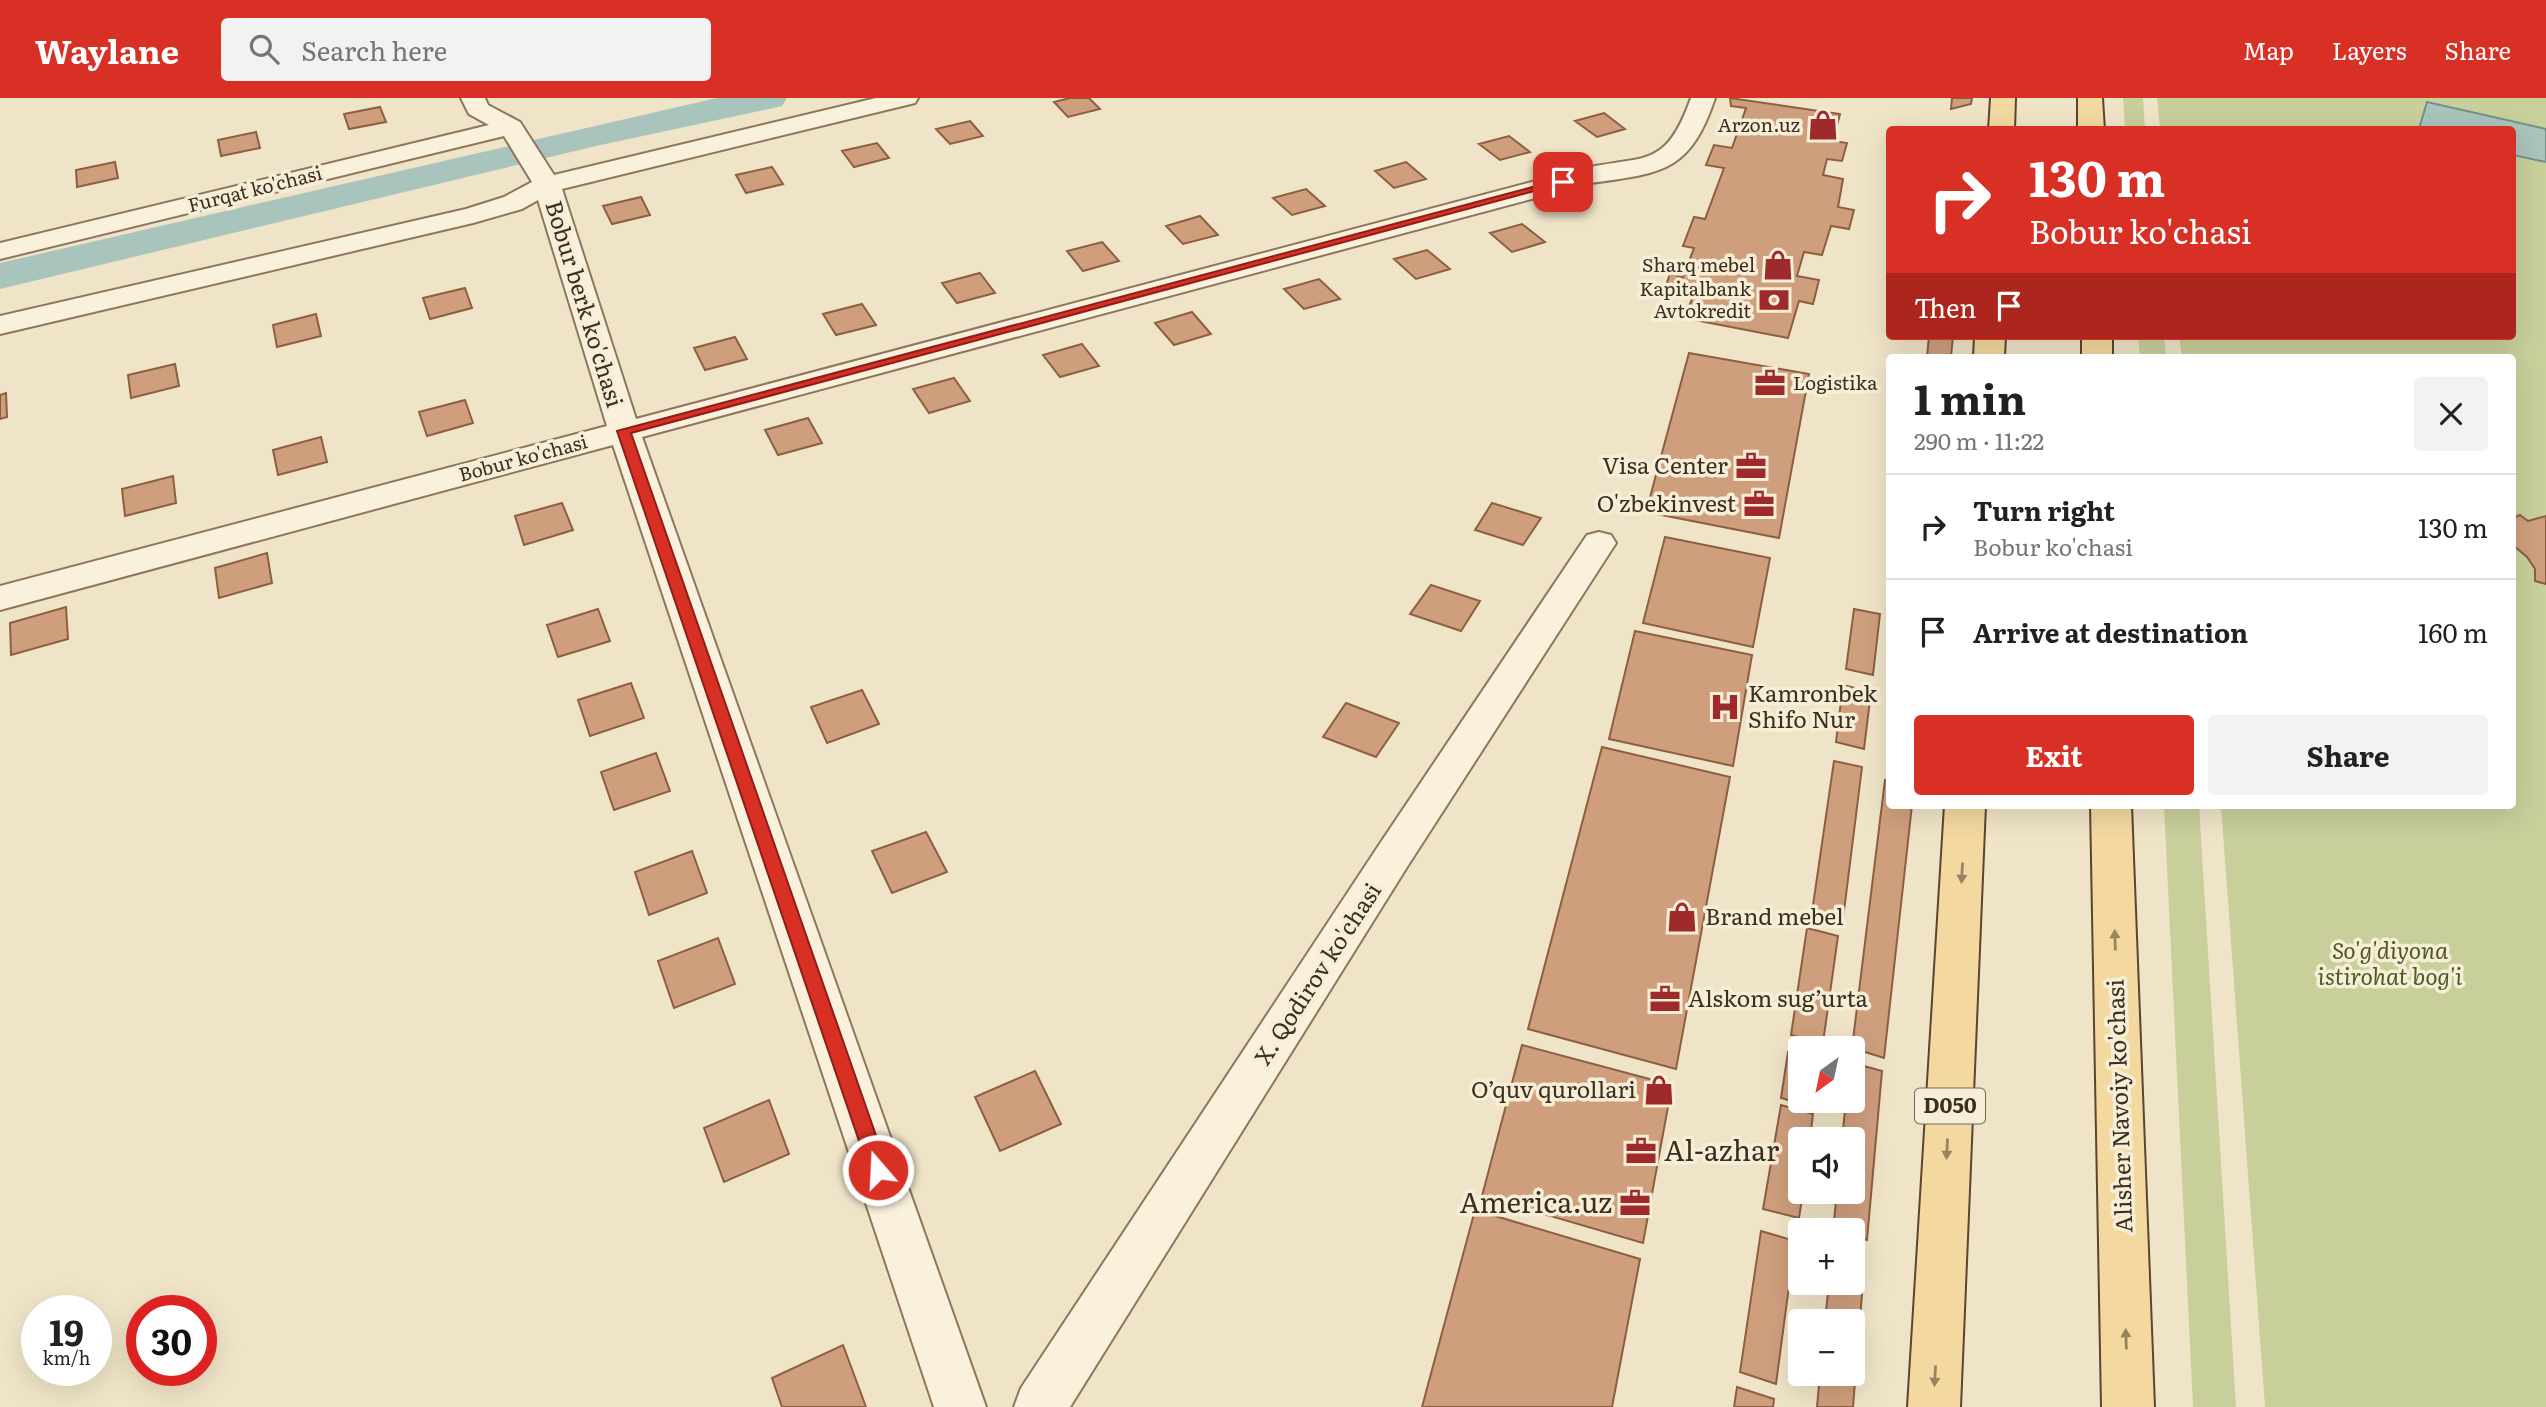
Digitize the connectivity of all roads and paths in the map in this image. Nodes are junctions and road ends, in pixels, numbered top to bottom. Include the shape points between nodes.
1 (473, 98) edge
2 (906, 98) edge
3 (1703, 98) edge
4 (2003, 98) edge
5 (2090, 98) edge
6 (2001, 126) edge
7 (2091, 126) edge
8 (511, 127) junction
9 (547, 185) junction
10 (0, 251) edge
11 (0, 326) edge
12 (624, 431) junction
13 (1599, 543) dead end
14 (0, 598) edge
15 (1965, 809) edge
16 (2111, 809) edge
17 (960, 1407) edge
18 (1040, 1407) edge
19 (1934, 1407) edge
20 (2129, 1407) edge

1 - 8 street, Bobur berk ko'chasi via 478,109
2 - 9 street
3 - 12 street, Bobur ko'chasi via 1684,145 1653,166 1590,175
4 - 6 main road
5 - 7 main road
8 - 9 street, Bobur berk ko'chasi
8 - 10 street, Furqat ko'chasi
9 - 11 street via 473,215
9 - 12 street, Bobur berk ko'chasi
12 - 14 street, Bobur ko'chasi
12 - 17 street, Bobur berk ko'chasi
13 - 18 street, X. Qodirov ko'chasi
15 -> 19 main road, D050
20 -> 16 main road, Alisher Navoiy ko'chasi

